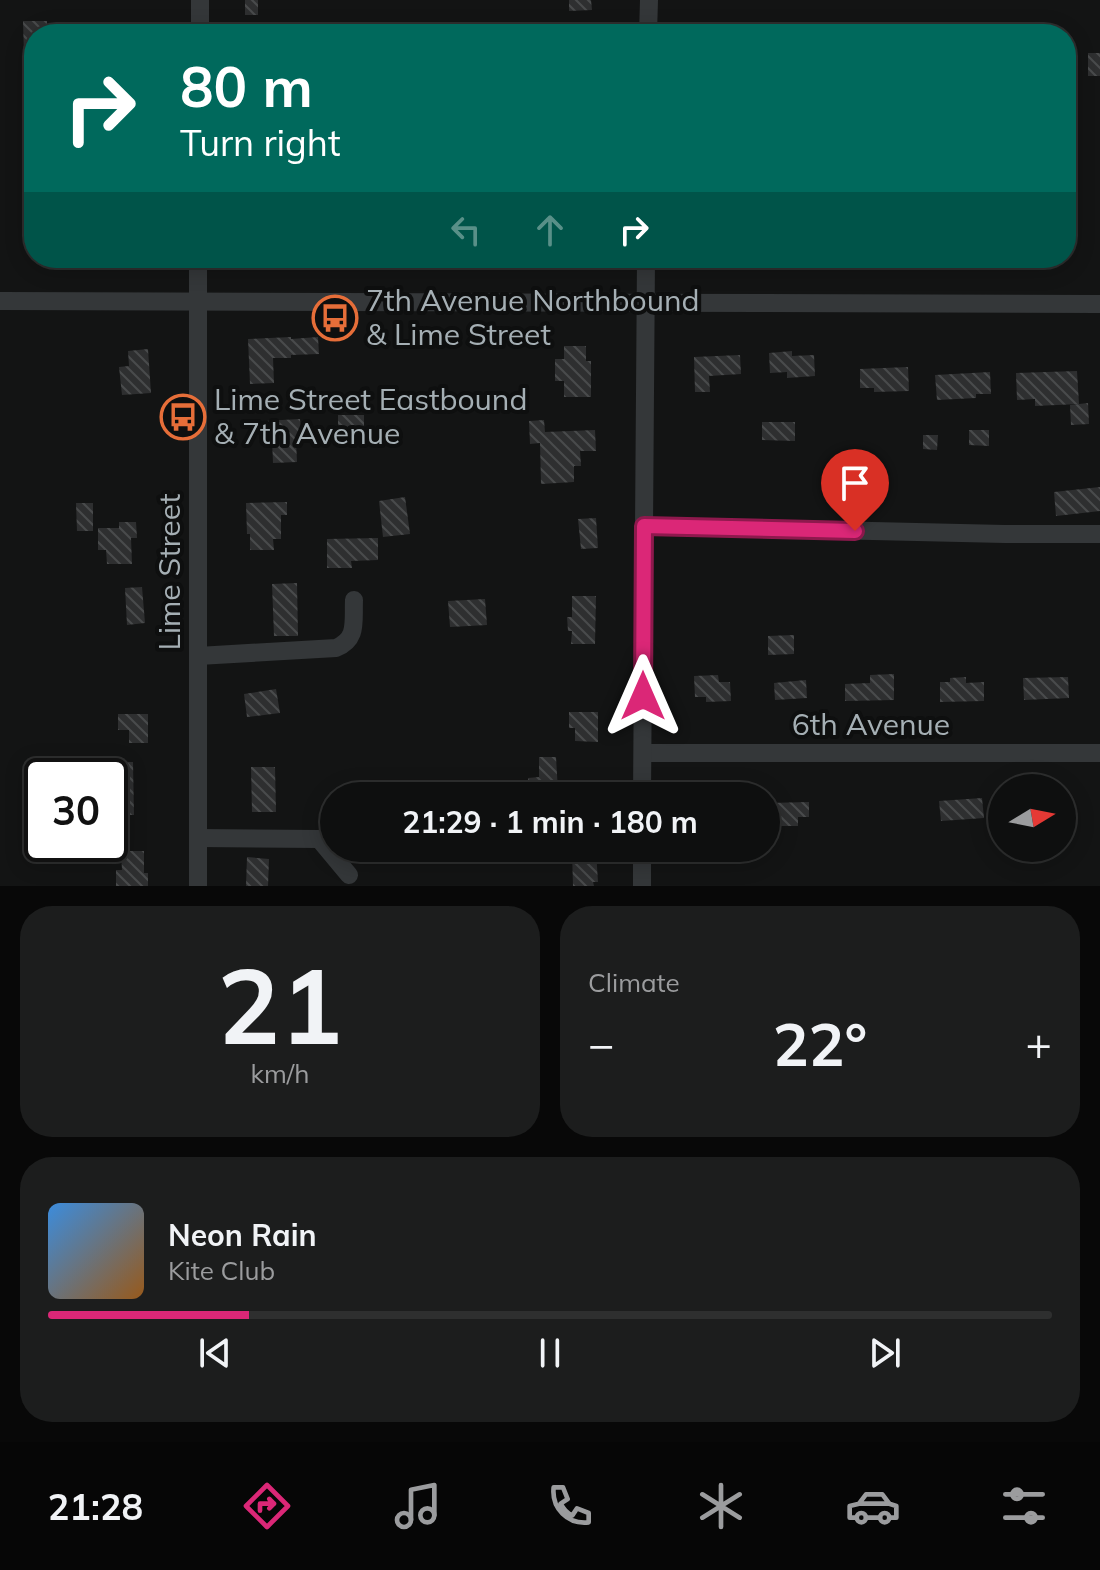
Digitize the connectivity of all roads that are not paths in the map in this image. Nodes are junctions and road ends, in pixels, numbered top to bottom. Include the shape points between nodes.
1 (200, 0) edge
2 (649, 0) edge
3 (200, 24) edge
4 (648, 24) edge
5 (198, 268) edge
6 (646, 268) edge
7 (0, 301) edge
8 (198, 302) junction
9 (646, 304) junction
10 (1100, 304) edge
11 (644, 526) junction
12 (1100, 534) edge
13 (354, 600) dead end
14 (198, 656) junction
15 (643, 753) junction
16 (1100, 753) edge
17 (642, 782) edge
18 (198, 838) junction
19 (642, 862) edge
20 (349, 875) dead end
21 (198, 886) edge
22 (642, 886) edge

1 - 3 street
2 - 4 street
5 - 8 street, Lime Street
6 - 9 street
7 - 8 street
8 - 9 street
8 - 14 street, Lime Street
9 - 10 street
9 - 11 street
11 - 12 street
11 - 15 street
13 - 14 street via 351,637 336,648
14 - 18 street, Lime Street
15 - 16 street, 6th Avenue
15 - 17 street
18 - 20 street via 319,839
18 - 21 street, Lime Street
19 - 22 street

